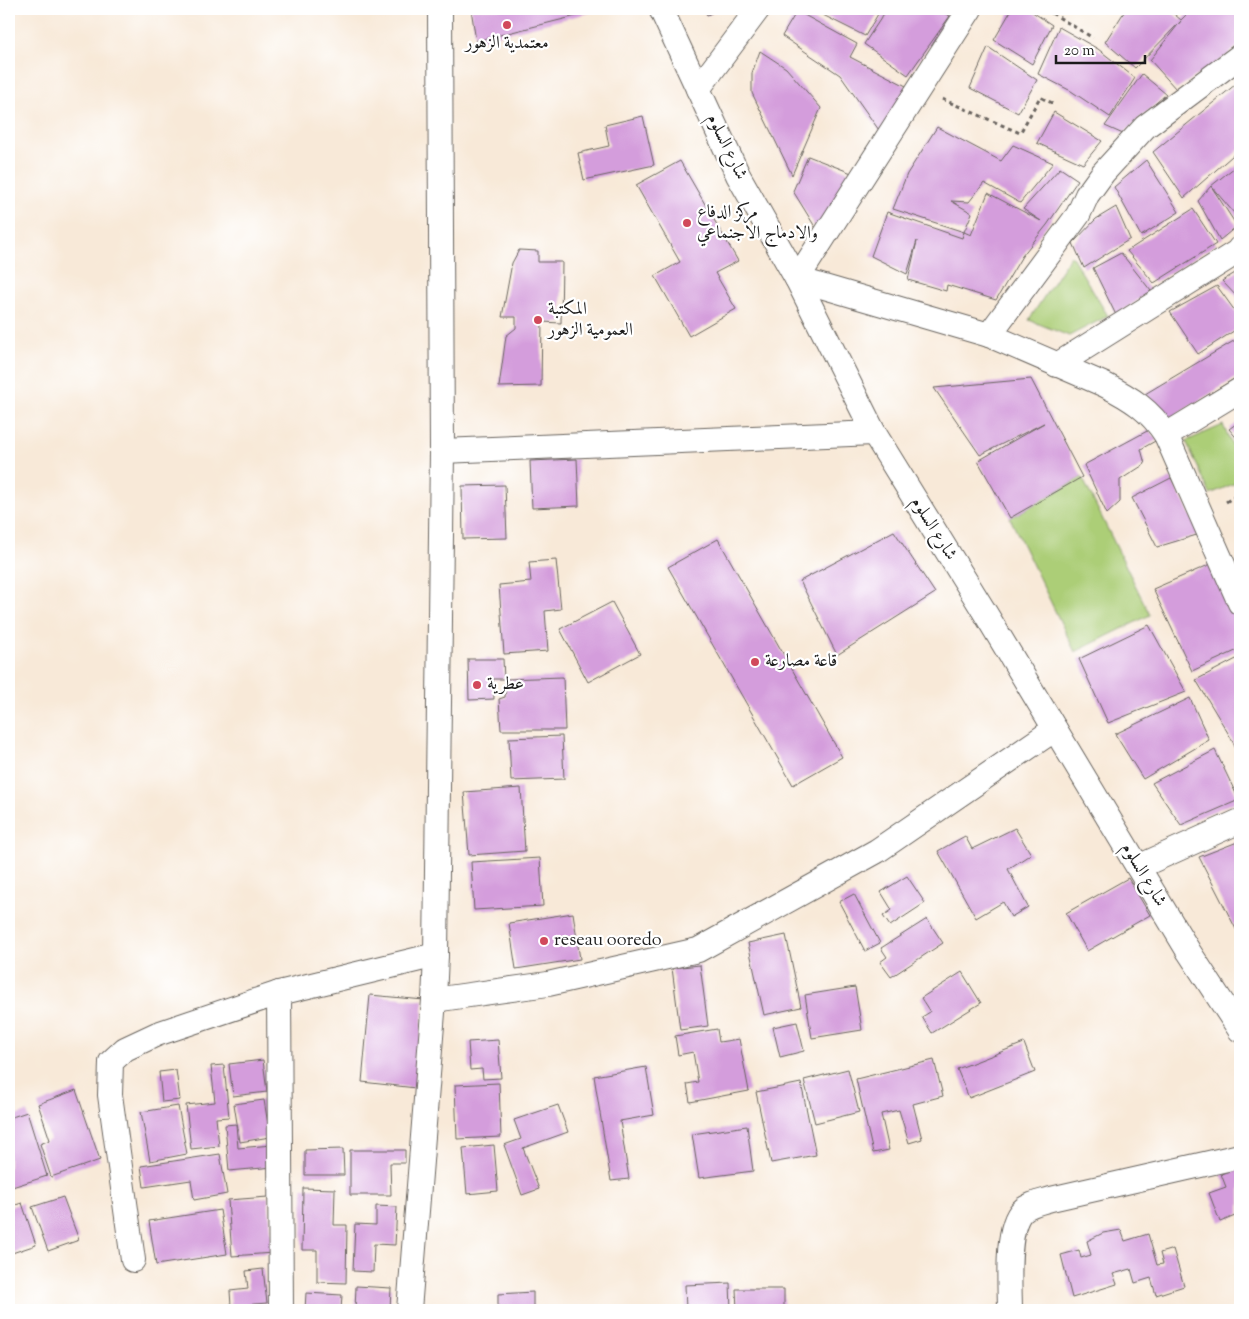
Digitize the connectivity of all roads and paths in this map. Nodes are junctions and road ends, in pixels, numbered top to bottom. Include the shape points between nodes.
1 (440, 9) edge
2 (660, 9) edge
3 (758, 9) edge
4 (970, 9) edge
5 (1045, 9) edge
6 (1093, 38) dead end
7 (1240, 56) edge
8 (698, 89) junction
9 (919, 89) junction
10 (1054, 104) dead end
11 (1240, 248) edge
12 (797, 279) junction
13 (989, 335) junction
14 (1057, 365) junction
15 (1240, 390) edge
16 (874, 433) junction
17 (1166, 435) junction
18 (442, 451) junction
19 (1240, 603) edge
20 (1055, 729) junction
21 (1240, 821) edge
22 (1138, 867) junction
23 (436, 955) junction
24 (279, 993) junction
25 (434, 1000) junction
26 (1240, 1030) edge
27 (1240, 1156) edge
28 (133, 1260) dead end
29 (281, 1310) edge
30 (409, 1310) edge
31 (1010, 1310) edge

1 - 18 street
2 - 8 street, شارع السلوم
3 - 8 street
4 - 9 street
5 - 6 path
7 - 13 street via 1145,127 1103,173 1078,215
8 - 12 street, شارع السلوم via 738,175
9 - 10 path via 1020,133 1040,97
9 - 12 street
11 - 14 street
12 - 13 street
12 - 16 street, شارع السلوم
13 - 14 street
14 - 17 street via 1105,385 1134,402 1154,418
15 - 17 street
16 - 18 street
16 - 20 street, شارع السلوم
17 - 19 street
18 - 23 street
20 - 22 street, شارع السلوم
20 - 25 street via 877,851 698,950 548,984
21 - 22 street
22 - 26 street, شارع السلوم
23 - 24 street
23 - 25 street
24 - 28 street via 157,1034 125,1049 111,1062 110,1095
24 - 29 street
25 - 30 street
27 - 31 street via 1050,1199 1023,1210 1012,1231

